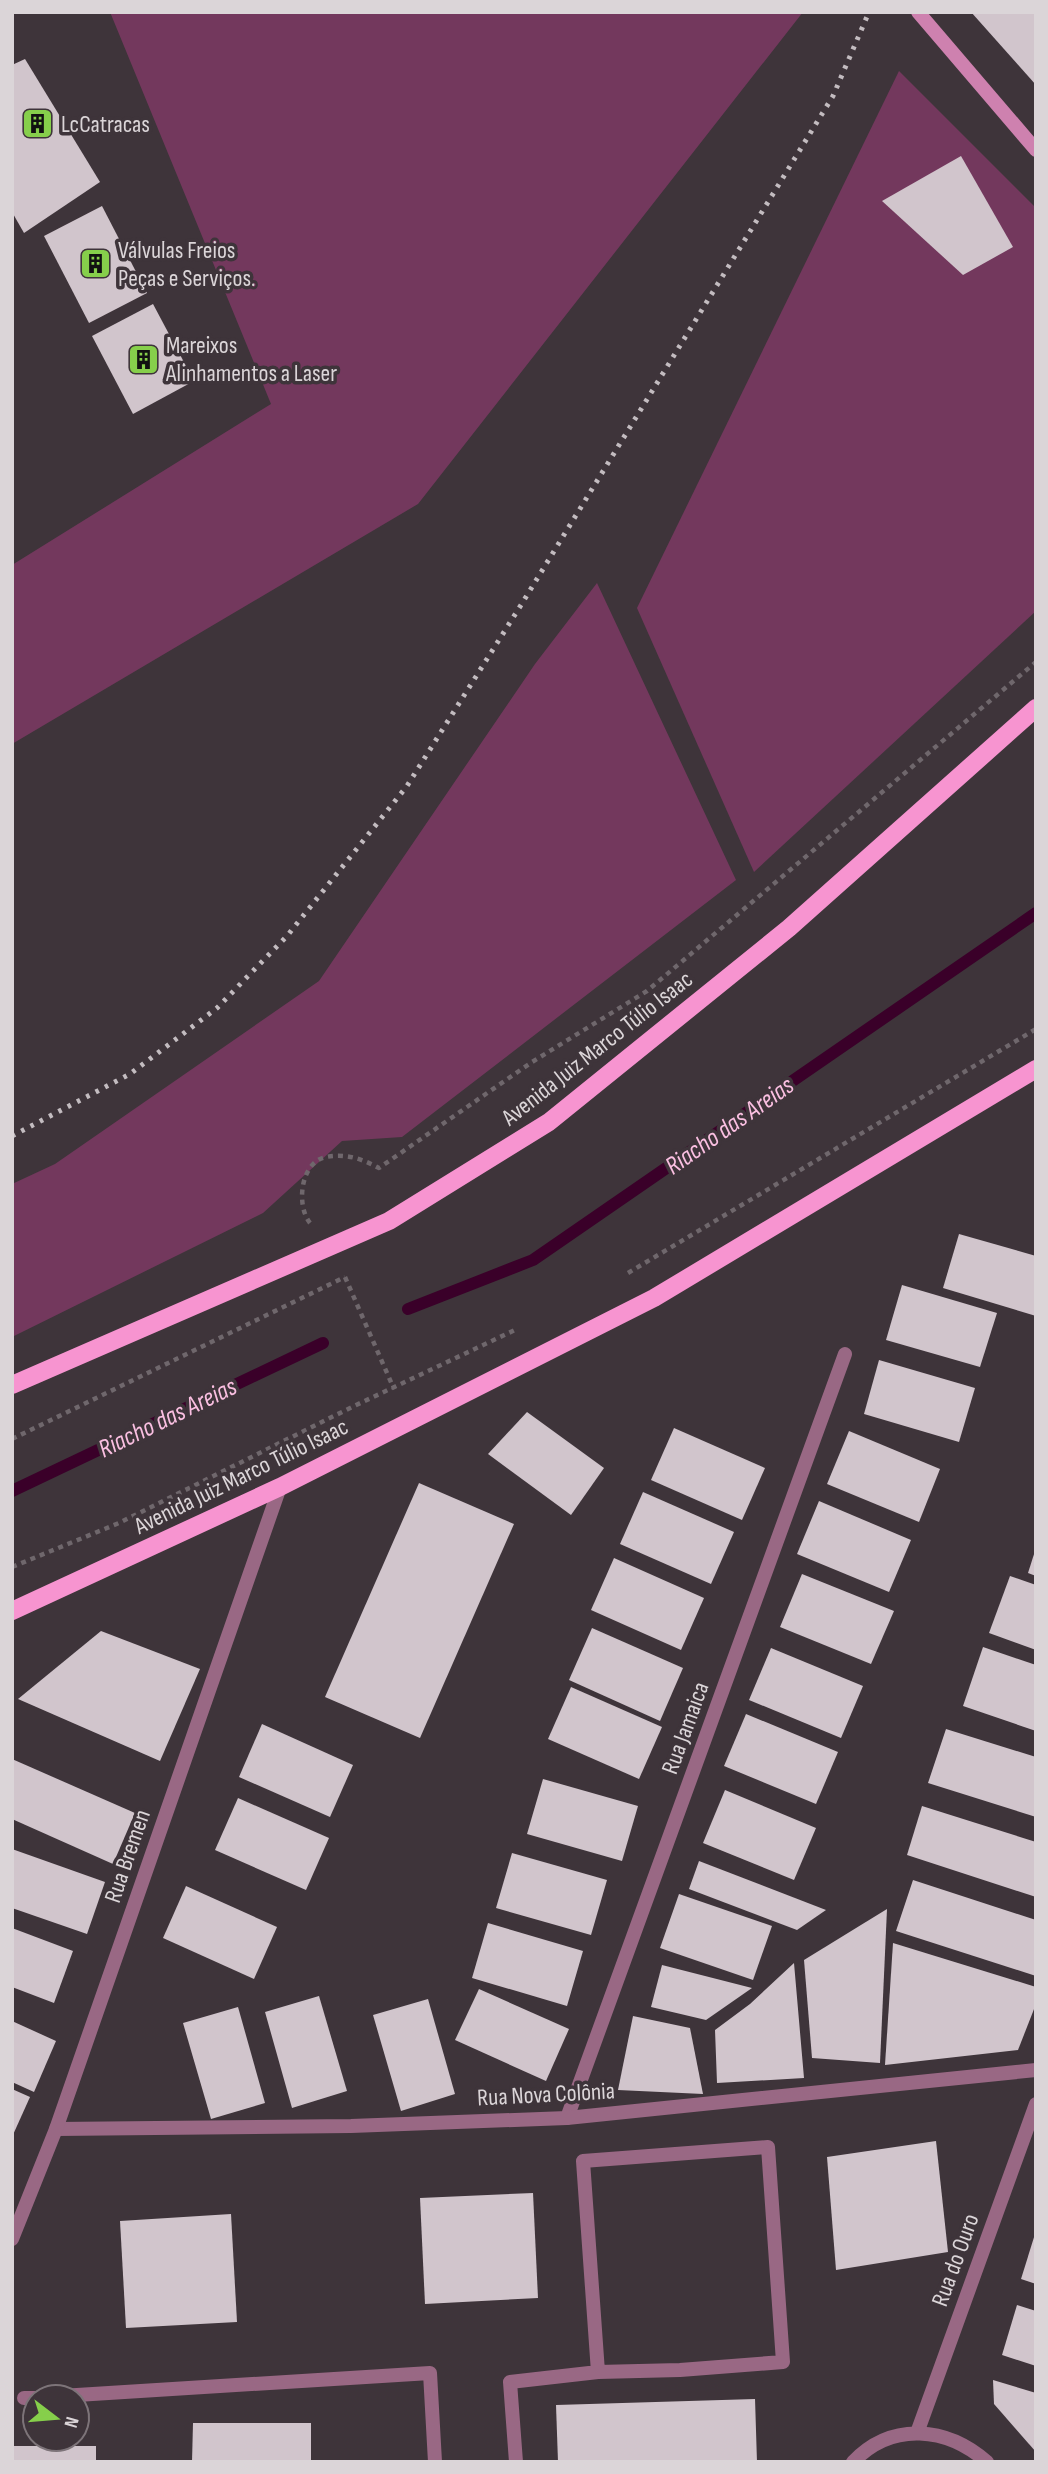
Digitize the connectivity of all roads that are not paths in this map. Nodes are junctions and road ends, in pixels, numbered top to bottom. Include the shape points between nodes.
1 (918, 12) edge
2 (1036, 150) edge
3 (1036, 708) edge
4 (1036, 1069) edge
5 (845, 1354) dead end
6 (12, 1385) edge
7 (280, 1487) junction
8 (12, 1611) edge
9 (1036, 2070) edge
10 (1036, 2104) edge
11 (567, 2118) junction
12 (56, 2129) junction
13 (12, 2239) edge
14 (598, 2372) junction
15 (91, 2394) edge
16 (917, 2433) junction
17 (435, 2462) edge
18 (516, 2462) edge
19 (853, 2462) edge
20 (987, 2462) edge

1 - 2 main road
3 - 6 main road, Avenida Juiz Marco Túlio Isaac via 789,929 549,1122 389,1221
4 - 7 main road, Avenida Juiz Marco Túlio Isaac via 654,1298
5 - 11 street, Rua Jamaica
7 - 8 main road, Avenida Juiz Marco Túlio Isaac
7 - 12 street, Rua Bremen
9 - 11 street, Rua Nova Colônia
10 - 16 street, Rua do Ouro
11 - 12 street, Rua Nova Colônia
12 - 13 street, Rua Bremen
14 - 14 street via 783,2362 768,2147 583,2161
14 - 18 street via 510,2382
15 - 17 street via 430,2373
16 - 19 street via 888,2438
16 - 20 street via 945,2436

